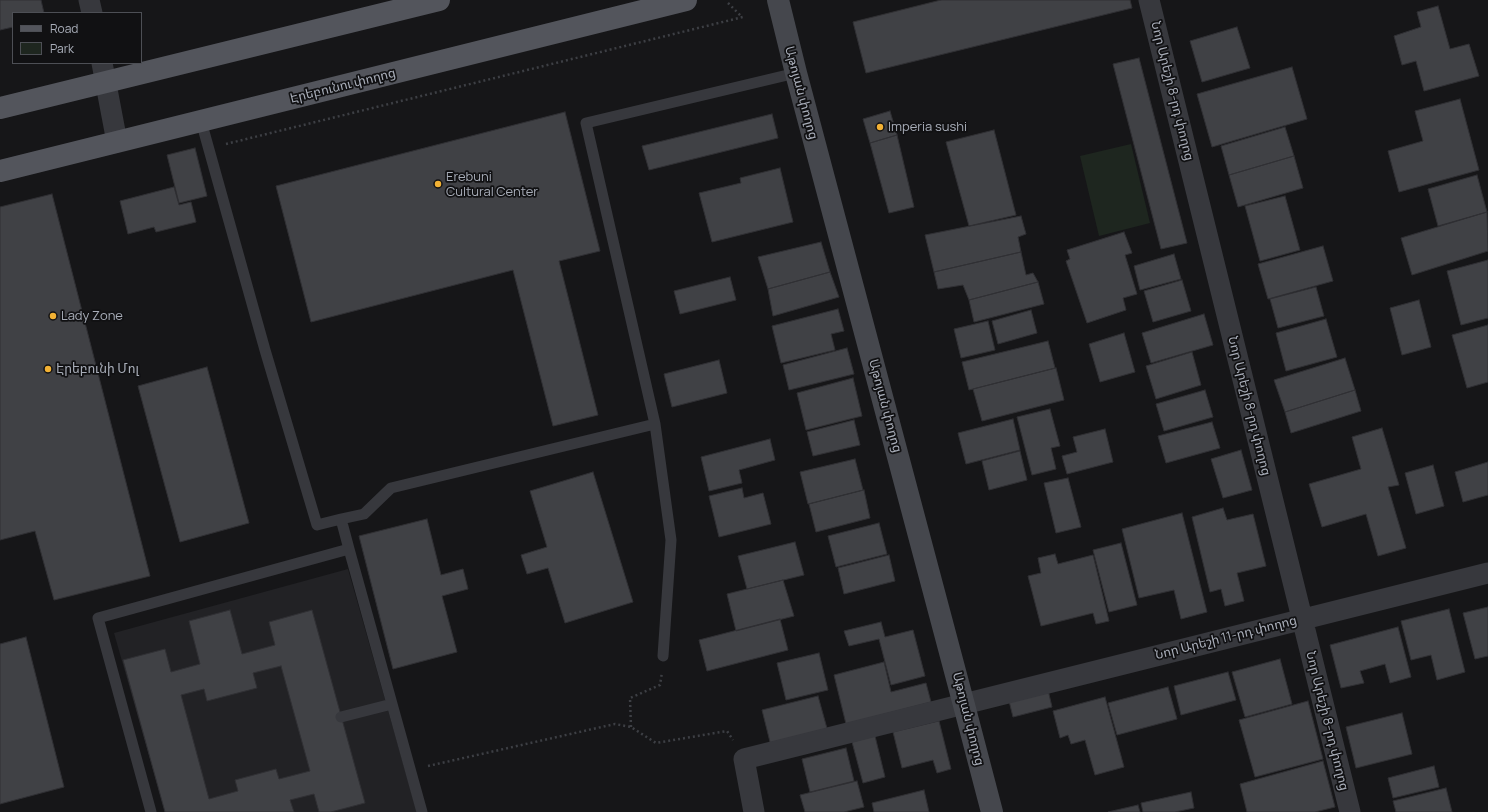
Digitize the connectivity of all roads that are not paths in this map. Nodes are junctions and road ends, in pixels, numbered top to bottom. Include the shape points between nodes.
1 (89, 0) edge
2 (439, 0) edge
3 (686, 0) edge
4 (778, 0) edge
5 (1149, 0) edge
6 (92, 12) edge
7 (104, 73) edge
8 (796, 73) junction
9 (0, 108) edge
10 (201, 121) junction
11 (117, 142) junction
12 (0, 171) edge
13 (655, 424) junction
14 (341, 519) junction
15 (349, 549) junction
16 (1488, 573) edge
17 (1302, 619) junction
18 (663, 656) road end
19 (392, 704) junction
20 (964, 705) junction
21 (341, 717) dead end
22 (151, 812) edge
23 (422, 812) edge
24 (754, 812) edge
25 (992, 812) edge
26 (1350, 812) edge

1 - 6 street
2 - 7 main road
3 - 10 main road, Էրեբունու փողոց
4 - 8 main road, Աթոյան փողոց
5 - 17 street, Նոր Արեշի 8-րդ փողոց
7 - 9 main road
7 - 11 street
8 - 13 lane via 586,123
8 - 20 main road, Աթոյան փողոց
10 - 11 main road, Էրեբունու փողոց
10 - 14 lane via 317,525
11 - 12 main road, Էրեբունու փողոց
13 - 14 lane via 391,488 364,514
13 - 18 lane via 671,540
14 - 15 lane
15 - 19 lane
15 - 22 lane via 98,618
16 - 17 street, Նոր Արեշի 11-րդ փողոց
17 - 20 street, Նոր Արեշի 11-րդ փողոց
17 - 26 street, Նոր Արեշի 8-րդ փողոց
19 - 21 lane
19 - 23 lane
20 - 24 street, Նոր Արեշի 11-րդ փողոց via 744,759
20 - 25 main road, Աթոյան փողոց

